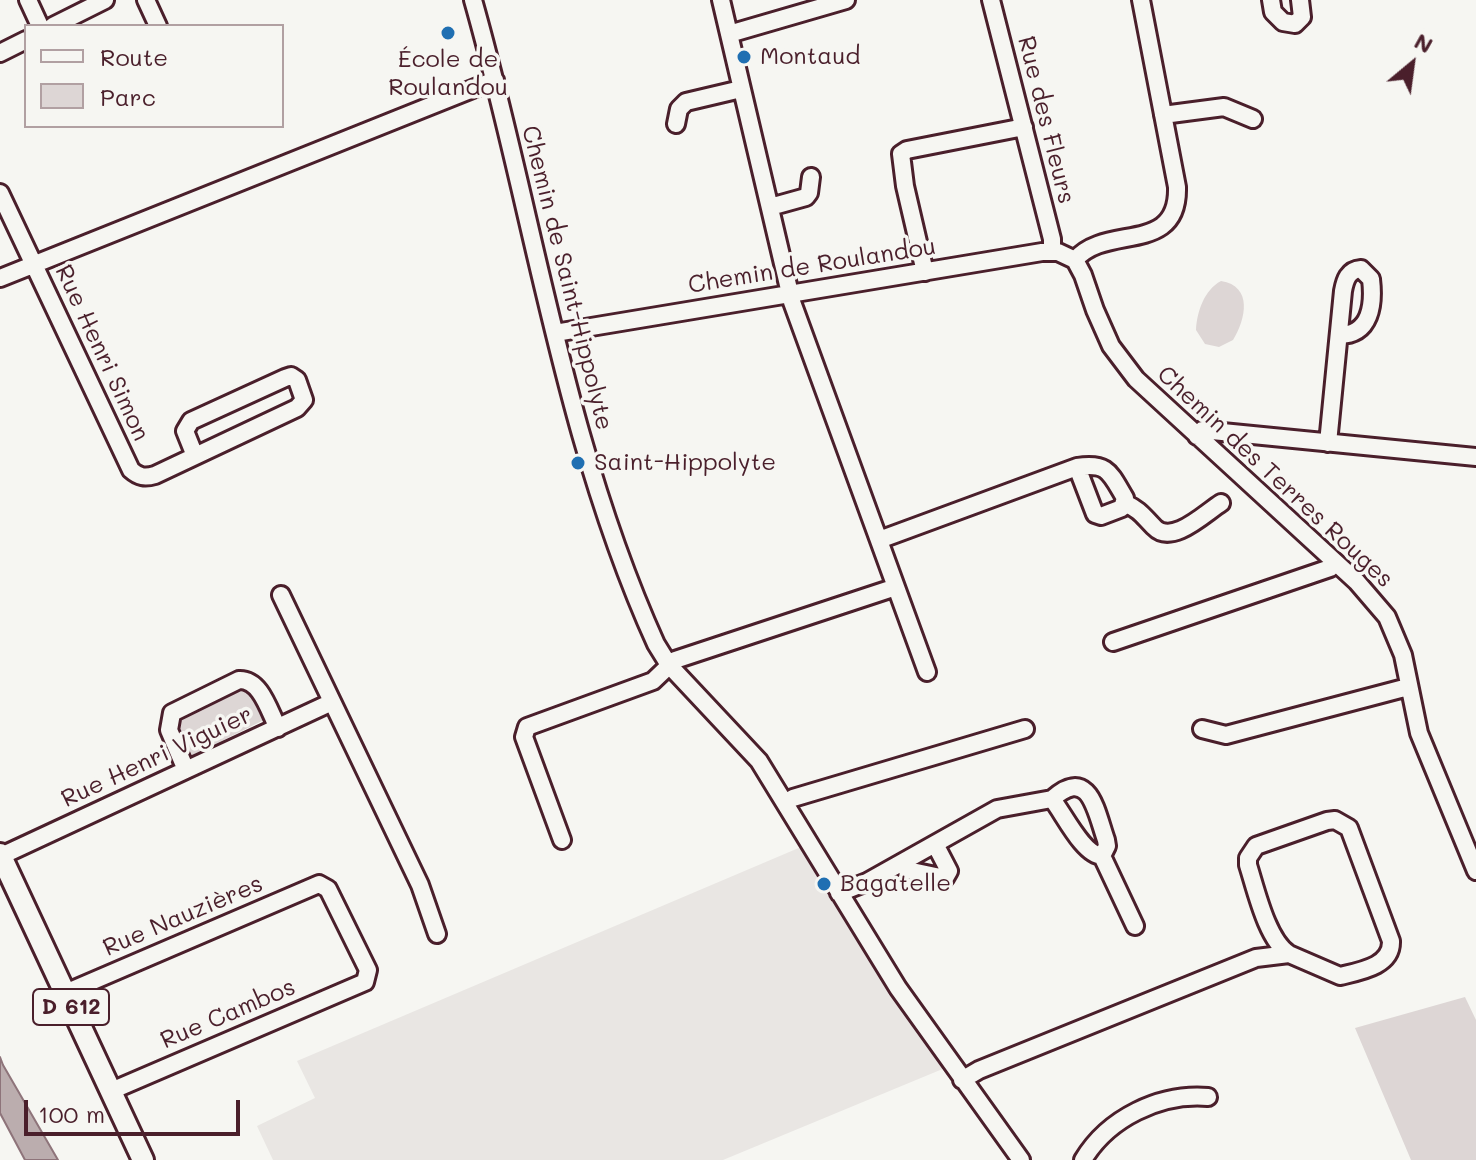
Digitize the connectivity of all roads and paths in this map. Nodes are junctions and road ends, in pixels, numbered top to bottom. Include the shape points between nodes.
1 (28, 0) edge
2 (105, 0) edge
3 (146, 0) edge
4 (473, 0) edge
5 (721, 0) edge
6 (991, 0) edge
7 (1141, 0) edge
8 (1271, 0) edge
9 (1300, 0) edge
10 (838, 1) edge
11 (794, 7) edge
12 (39, 24) edge
13 (57, 24) edge
14 (157, 24) edge
15 (729, 34) junction
16 (24, 41) edge
17 (0, 53) edge
18 (495, 80) junction
19 (741, 89) junction
20 (1163, 115) junction
21 (1253, 119) dead end
22 (676, 124) dead end
23 (1024, 127) junction
24 (811, 177) dead end
25 (0, 193) edge
26 (770, 207) junction
27 (1052, 251) junction
28 (1075, 260) junction
29 (34, 265) junction
30 (925, 272) junction
31 (0, 278) edge
32 (790, 295) junction
33 (555, 333) junction
34 (1339, 335) dead end
35 (1197, 436) junction
36 (1328, 443) junction
37 (195, 456) junction
38 (1476, 457) edge
39 (1077, 467) junction
40 (1125, 503) junction
41 (1221, 503) dead end
42 (879, 540) junction
43 (1335, 563) junction
44 (896, 587) junction
45 (281, 595) dead end
46 (1113, 642) dead end
47 (669, 665) junction
48 (927, 672) dead end
49 (1408, 687) junction
50 (332, 702) junction
51 (278, 728) junction
52 (1025, 729) dead end
53 (1202, 729) dead end
54 (186, 770) junction
55 (1052, 799) junction
56 (785, 803) junction
57 (562, 840) dead end
58 (935, 844) junction
59 (0, 855) edge
60 (1102, 856) junction
61 (902, 863) junction
62 (1476, 871) edge
63 (839, 893) junction
64 (1135, 926) dead end
65 (1269, 927) junction
66 (437, 934) dead end
67 (1289, 954) junction
68 (1256, 958) junction
69 (365, 982) joint
70 (65, 993) junction
71 (962, 1080) junction
72 (111, 1091) junction
73 (1208, 1097) dead end
74 (143, 1160) edge
75 (1021, 1160) edge
76 (1083, 1160) edge

1 - 12 street
2 - 13 street
3 - 14 street
4 - 18 street, Chemin de Saint-Hippolyte
5 - 15 street
6 - 23 street, Rue des Fleurs
7 - 20 street
8 - 9 street via 1278,18 1295,24 1302,17
10 - 11 street
11 - 15 street
15 - 19 street
16 - 17 street
18 - 29 street
18 - 33 street, Chemin de Saint-Hippolyte
19 - 22 street via 686,102
19 - 26 street
20 - 21 street via 1224,107
20 - 28 street via 1177,187 1172,214 1154,232 1095,245
23 - 27 street, Rue des Fleurs
23 - 30 street via 901,154
24 - 26 street via 806,197
25 - 29 street, Rue Henri Simon
26 - 32 street
27 - 28 street
27 - 30 street, Chemin de Roulandou
28 - 35 street, Chemin des Terres Rouges via 1120,359
29 - 31 street
29 - 37 street, Rue Henri Simon via 131,470 149,477
30 - 32 street, Chemin de Roulandou
32 - 33 street, Chemin de Roulandou
32 - 42 street
33 - 47 street, Chemin de Saint-Hippolyte via 604,508 649,629
34 - 36 street
35 - 36 street via 1202,430
35 - 43 street, Chemin des Terres Rouges
36 - 38 street
37 - 37 street, Rue Henri Simon via 300,406 304,396 297,380 285,378 191,421 185,431
39 - 40 street via 1103,467
39 - 40 street via 1095,514 1121,509
39 - 42 street
40 - 41 street via 1141,511 1159,532 1169,534
42 - 44 street
43 - 46 street
43 - 49 street, Chemin des Terres Rouges via 1387,617 1403,655
44 - 47 street
44 - 48 street
45 - 50 street
47 - 56 street, Chemin de Saint-Hippolyte via 749,748
47 - 57 street via 653,681 524,731
49 - 53 street via 1226,735
49 - 62 street, Chemin des Terres Rouges via 1427,754
50 - 51 street, Rue Henri Viguier
50 - 66 street via 420,885
51 - 54 street, Rue Henri Viguier
51 - 54 street via 256,685 239,680 172,713 169,730
52 - 56 street
54 - 59 street, Rue Henri Viguier
55 - 58 street via 997,809
55 - 60 street via 1086,848
55 - 60 street via 1077,787 1090,794 1106,840
56 - 63 street, Chemin de Saint-Hippolyte
58 - 61 street
58 - 61 street via 948,866 945,878 907,870
59 - 70 main road, D 612
60 - 64 street
61 - 63 street
63 - 71 street, Chemin de Saint-Hippolyte
65 - 67 street
65 - 67 street via 1248,865 1251,851 1327,821 1343,822 1391,941 1390,956 1340,976
65 - 68 street
67 - 68 street
68 - 71 street
69 - 70 street, Rue Nauzières via 368,970 328,889 319,884
69 - 72 street, Rue Cambos
70 - 72 main road, D 612
71 - 75 street, Chemin de Saint-Hippolyte
72 - 74 main road, D 612
73 - 76 street via 1180,1097 1119,1120

